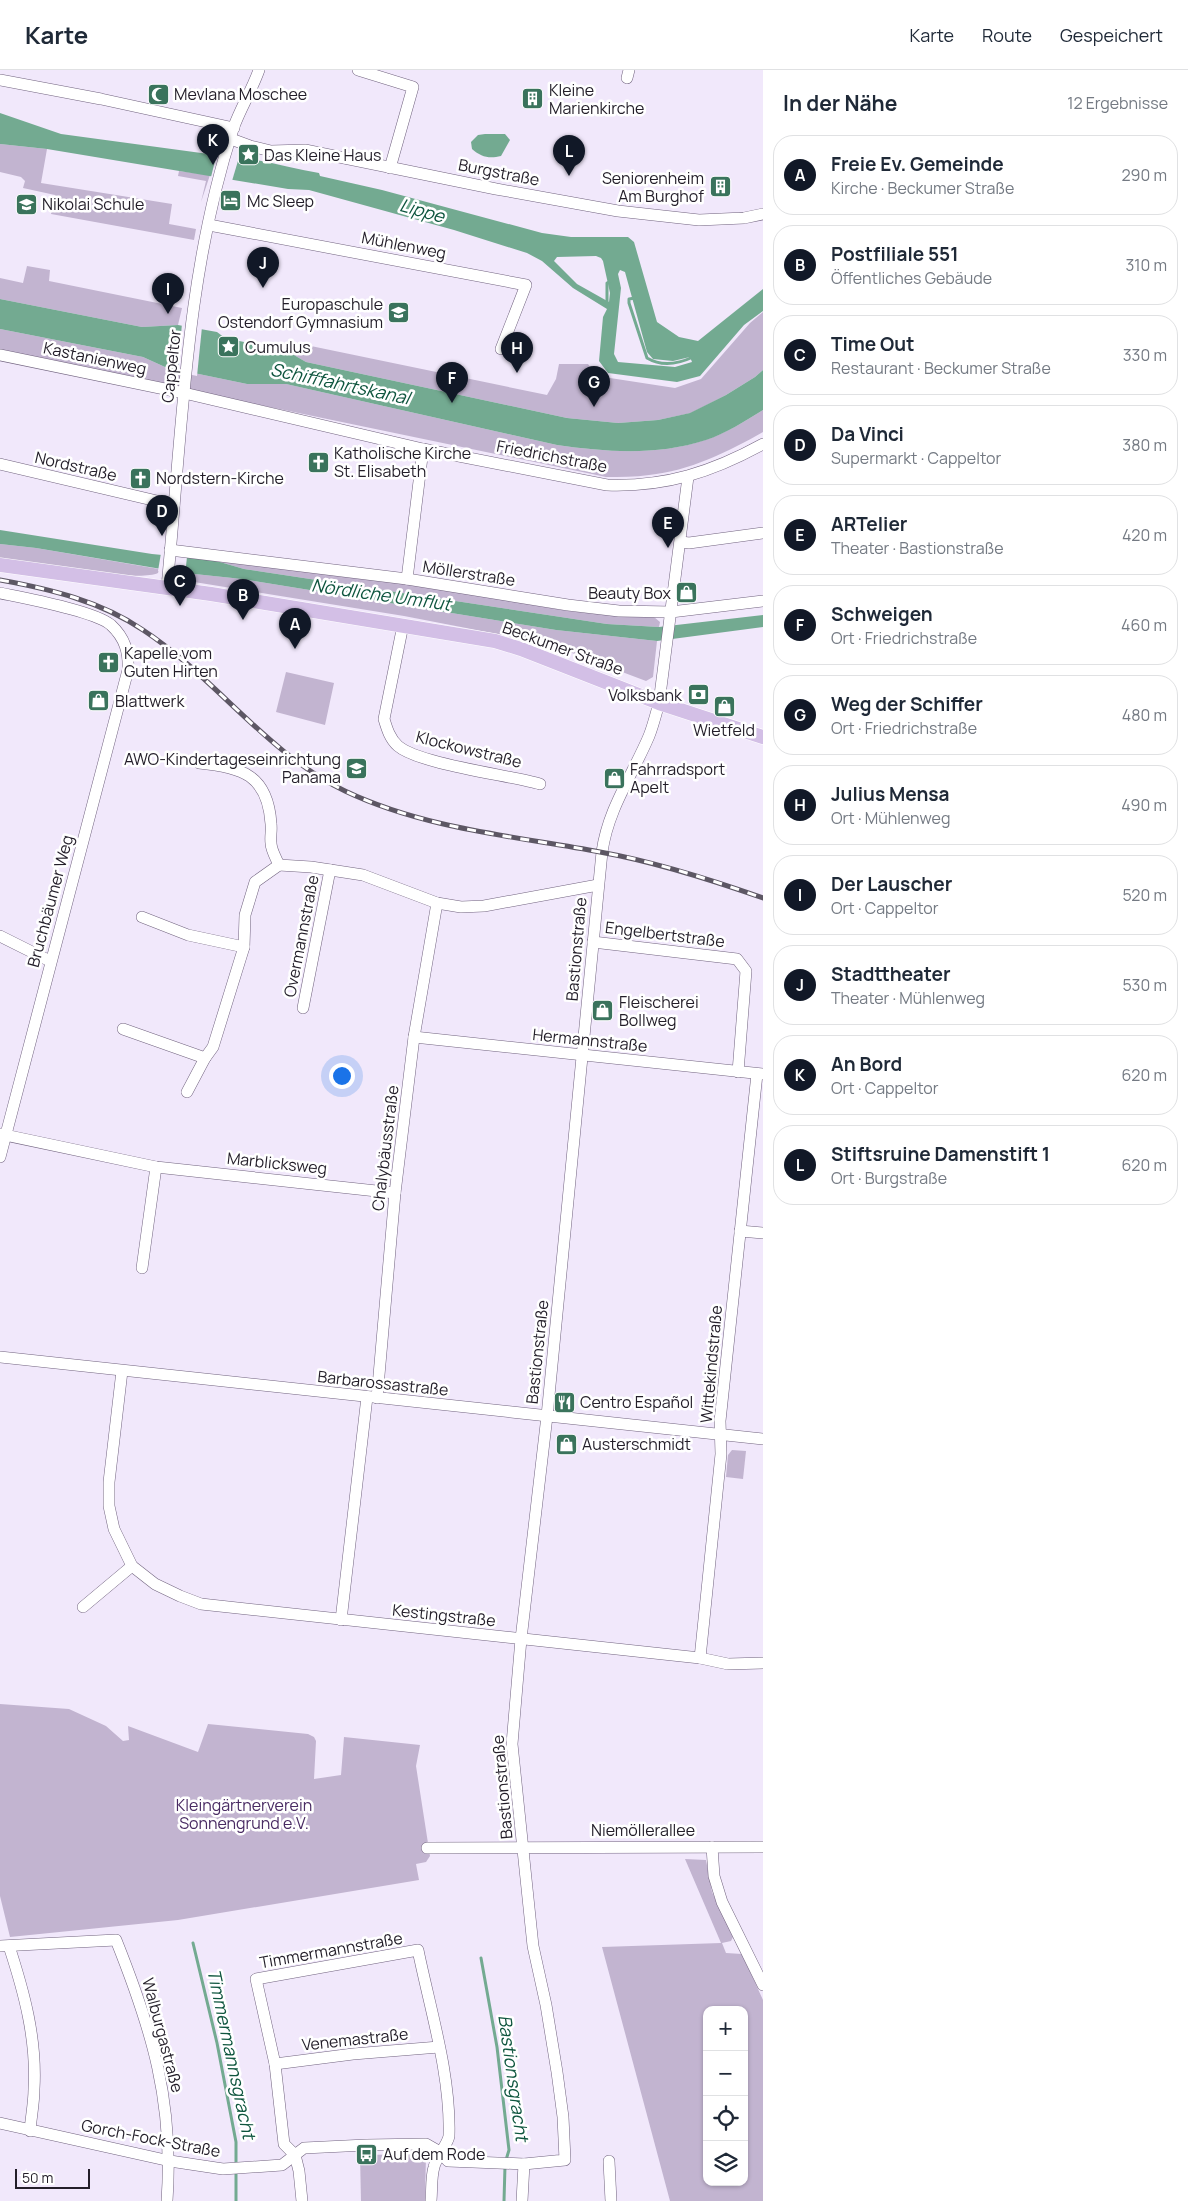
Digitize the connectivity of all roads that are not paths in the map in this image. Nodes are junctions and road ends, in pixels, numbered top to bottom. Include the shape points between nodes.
1 (260, 70) edge
2 (358, 70) edge
3 (0, 80) edge
4 (232, 133) junction
5 (390, 168) junction
6 (763, 214) edge
7 (209, 224) junction
8 (502, 349) dead end
9 (0, 355) edge
10 (184, 393) junction
11 (763, 444) edge
12 (423, 449) junction
13 (0, 464) edge
14 (688, 477) junction
15 (174, 505) junction
16 (763, 533) edge
17 (681, 542) junction
18 (170, 552) junction
19 (0, 565) edge
20 (407, 579) junction
21 (167, 587) junction
22 (0, 593) edge
23 (763, 601) edge
24 (670, 616) junction
25 (403, 625) junction
26 (659, 703) junction
27 (763, 738) edge
28 (199, 763) dead end
29 (540, 784) dead end
30 (279, 865) junction
31 (330, 870) junction
32 (598, 885) junction
33 (437, 903) junction
34 (142, 917) dead end
35 (0, 936) edge
36 (593, 942) junction
37 (244, 947) junction
38 (50, 961) junction
39 (303, 1008) dead end
40 (123, 1029) dead end
41 (414, 1037) junction
42 (583, 1056) junction
43 (205, 1058) junction
44 (738, 1072) junction
45 (760, 1074) edge
46 (187, 1092) dead end
47 (3, 1135) edge
48 (0, 1157) edge
49 (156, 1167) junction
50 (395, 1193) junction
51 (740, 1231) junction
52 (763, 1233) edge
53 (142, 1268) dead end
54 (0, 1357) edge
55 (122, 1371) junction
56 (372, 1398) junction
57 (546, 1416) junction
58 (721, 1435) junction
59 (763, 1438) edge
60 (132, 1566) junction
61 (83, 1607) dead end
62 (341, 1620) junction
63 (521, 1639) junction
64 (700, 1658) junction
65 (763, 1663) edge
66 (524, 1847) junction
67 (712, 1847) junction
68 (763, 1847) edge
69 (427, 1848) dead end
70 (4, 1946) edge
71 (762, 1982) edge
72 (439, 2047) junction
73 (275, 2064) junction
74 (0, 2124) edge
75 (30, 2131) junction
76 (440, 2152) junction
77 (295, 2155) junction
78 (170, 2161) junction
79 (609, 2161) dead end
80 (524, 2164) junction
81 (167, 2201) edge
82 (302, 2201) edge
83 (431, 2201) edge
84 (522, 2201) edge
85 (611, 2201) edge

1 - 4 street, Cappeltor
2 - 5 street via 413,87
3 - 4 street, Burgstraße via 101,98
4 - 5 street, Burgstraße via 250,146 271,151 305,150
4 - 7 street, Cappeltor
5 - 6 street, Burgstraße via 664,217 699,220
7 - 8 street, Mühlenweg via 526,285
7 - 10 street, Cappeltor via 191,325
9 - 10 street, Kastanienweg
10 - 12 street, Friedrichstraße
10 - 15 street, Cappeltor
11 - 14 street, Friedrichstraße via 738,458
12 - 14 street, Friedrichstraße via 607,484 626,485
12 - 20 street
13 - 15 street, Nordstraße
14 - 17 street, Bastionstraße
15 - 18 street, Cappeltor
16 - 17 street
17 - 24 street, Bastionstraße
18 - 20 street, Möllerstraße
18 - 21 street, Cappeltor
19 - 21 main road, Beckumer Straße
20 - 24 street, Möllerstraße via 568,605
21 - 25 main road, Beckumer Straße
22 - 38 street, Bruchbäumer Weg via 63,607 102,620 120,636 128,653 128,670
23 - 24 street, Möllerstraße
24 - 26 street, Bastionstraße
25 - 26 main road, Beckumer Straße via 495,641
25 - 29 street, Klockowstraße via 384,719 388,733 398,746 410,753 449,764
26 - 27 main road, Beckumer Straße
26 - 32 street, Bastionstraße via 649,735 606,828
28 - 30 street via 237,768 258,784 269,807 272,825 270,844
30 - 31 street, Overmannstraße
30 - 37 street via 255,882 245,915
31 - 33 street, Overmannstraße via 363,875
31 - 39 street, Overmannstraße
32 - 33 street, Overmannstraße via 484,906
32 - 36 street, Bastionstraße
33 - 41 street, Chalybäusstraße
34 - 37 street via 188,935
35 - 38 street
36 - 42 street, Bastionstraße
36 - 44 street, Engelbertstraße via 738,959 746,971
37 - 43 street via 213,1047
38 - 47 street, Bruchbäumer Weg
40 - 43 street
41 - 42 street, Hermannstraße
41 - 50 street, Chalybäusstraße
42 - 44 street, Hermannstraße
42 - 57 street, Bastionstraße
43 - 46 street
44 - 45 street, Hermannstraße
45 - 51 street, Wittekindstraße
47 - 48 street, Bruchbäumer Weg
47 - 49 street, Marblicksweg
49 - 50 street, Marblicksweg
49 - 53 street
50 - 56 street, Chalybäusstraße
51 - 52 street
51 - 58 street, Wittekindstraße
54 - 55 street, Barbarossastraße
55 - 56 street, Barbarossastraße
55 - 60 street, Kestingstraße via 109,1506 114,1529
56 - 57 street, Barbarossastraße
56 - 62 street, Chalybäusstraße
57 - 58 street, Barbarossastraße
57 - 63 street, Bastionstraße
58 - 59 street, Barbarossastraße
58 - 64 street, Wittekindstraße
60 - 61 street
60 - 62 street, Kestingstraße via 155,1584 201,1604
62 - 63 street, Kestingstraße
63 - 64 street, Kestingstraße
63 - 66 street, Bastionstraße via 512,1744
64 - 65 street, Kestingstraße via 728,1664
66 - 67 street, Niemöllerallee
66 - 69 street, Niemöllerallee
66 - 80 street, Bastionstraße via 533,1946 558,2072 565,2160
67 - 68 street, Niemöllerallee
67 - 71 street via 714,1876 722,1902
70 - 75 street via 26,1999 32,2030 34,2088
70 - 78 street, Walburgastraße via 116,1940 140,2001 159,2067
72 - 73 street, Venemastraße
72 - 73 street, Timmermannstraße via 418,1950 256,1979
72 - 76 street, Timmermannstraße via 449,2138
73 - 77 street, Timmermannstraße via 284,2144
74 - 75 street, Gorch-Fock-Straße
75 - 78 street, Gorch-Fock-Straße
76 - 77 street, Gorch-Fock-Straße via 426,2144 366,2144 304,2148
76 - 80 street, Gorch-Fock-Straße via 448,2162
76 - 83 street via 434,2167
77 - 78 street, Gorch-Fock-Straße via 282,2165 234,2168
77 - 82 street
78 - 81 street, Walburgastraße
79 - 85 street
80 - 84 street

